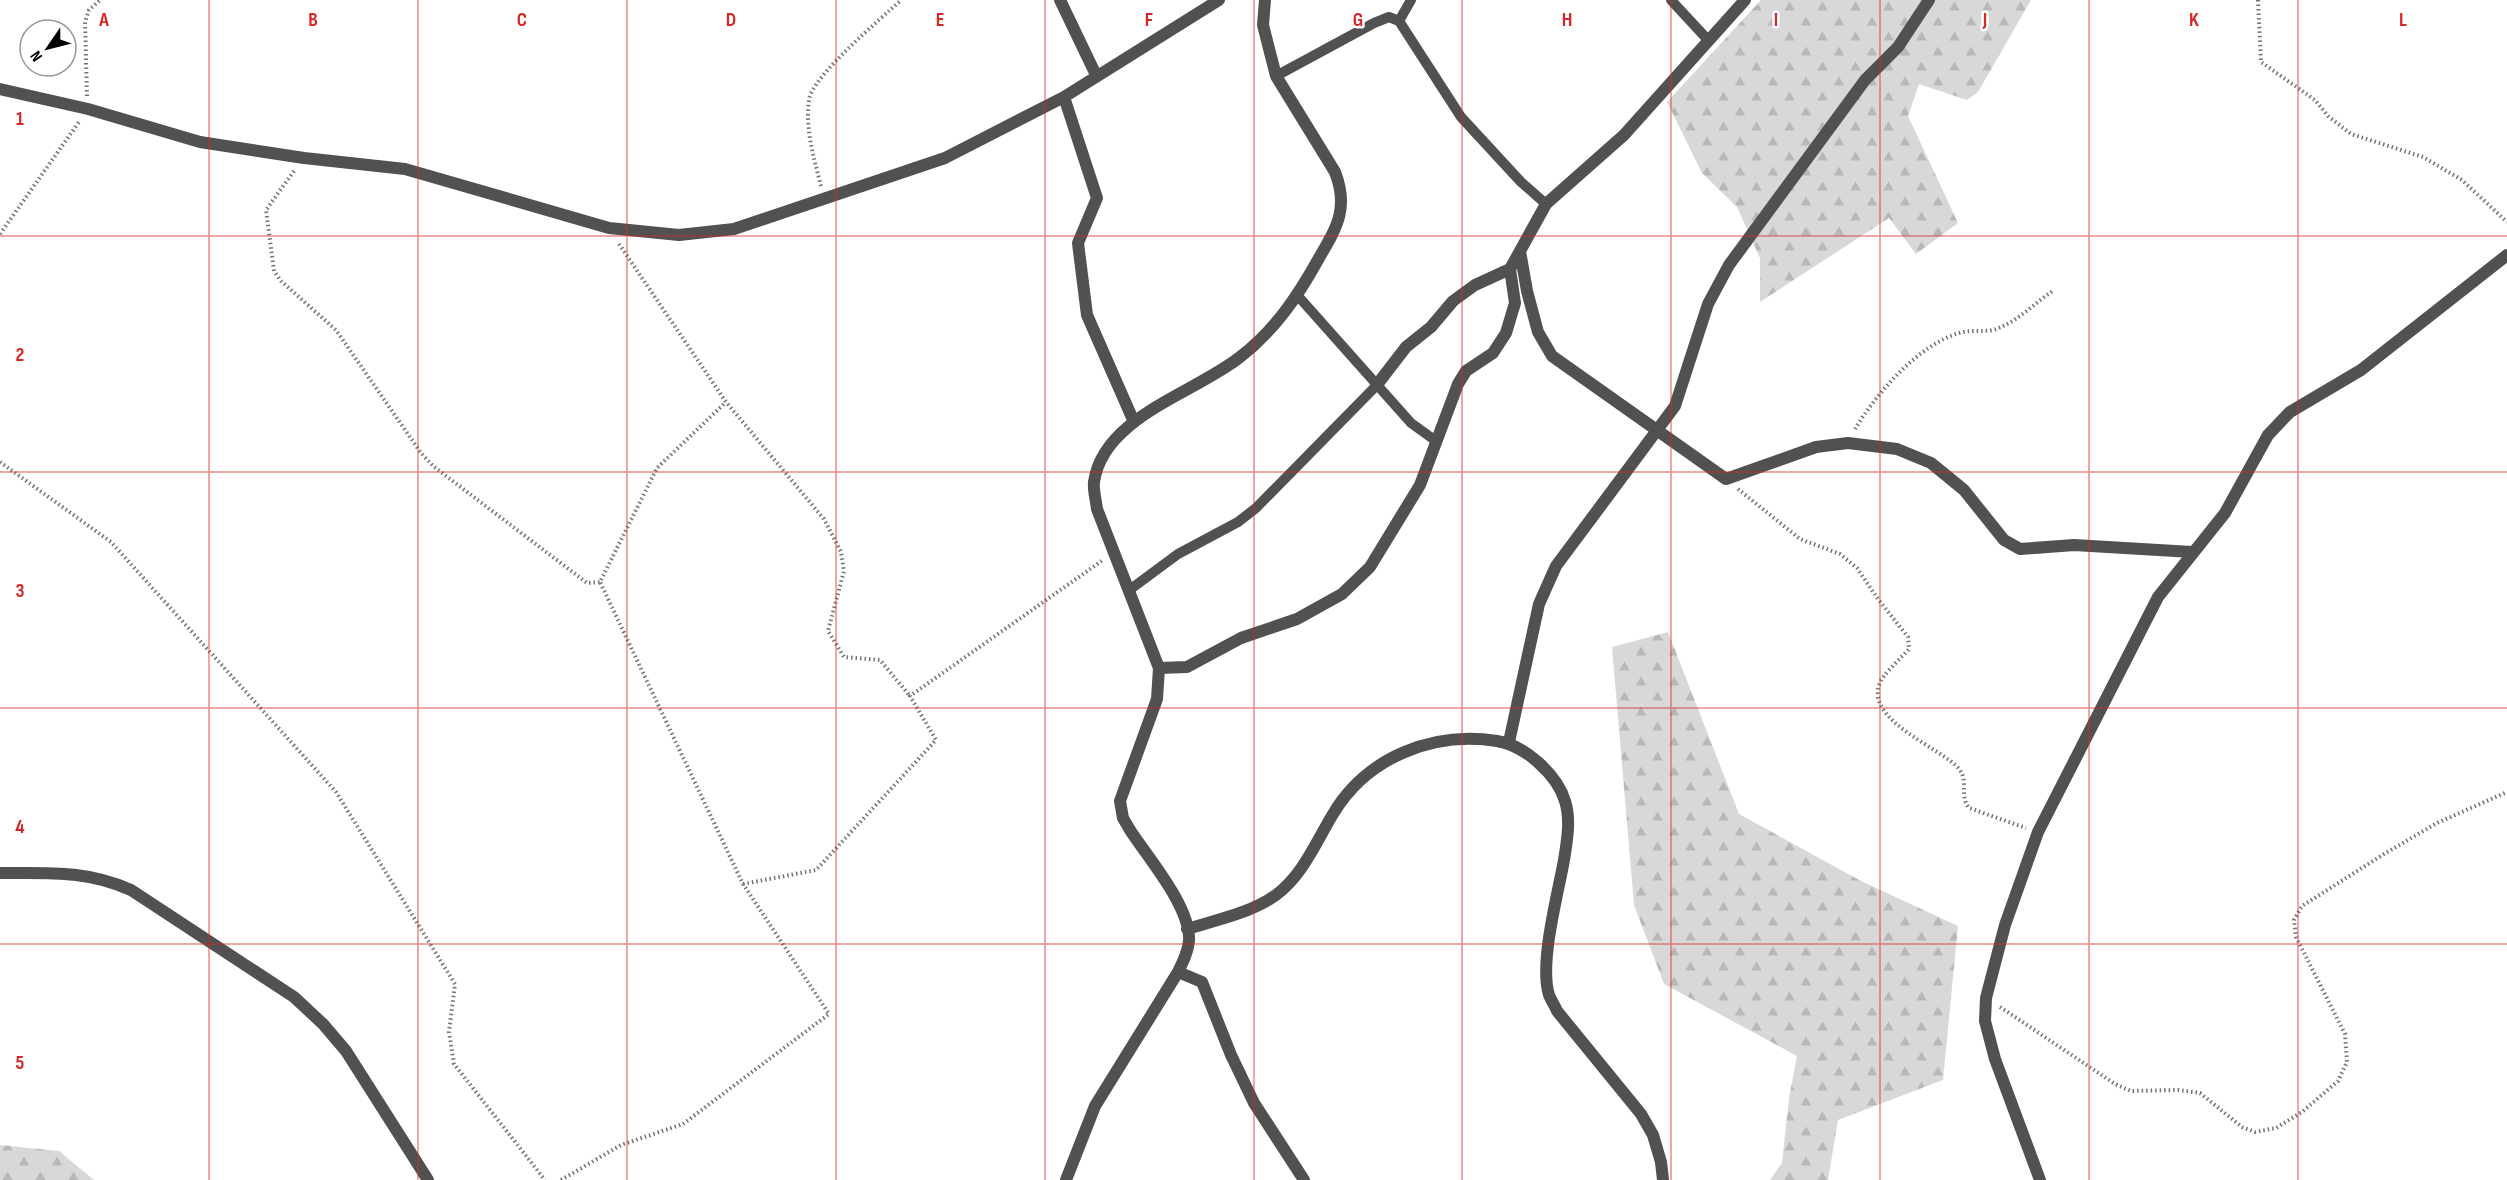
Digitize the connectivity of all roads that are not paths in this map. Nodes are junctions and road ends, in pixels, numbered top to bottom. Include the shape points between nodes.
1 (1060, 0) edge
2 (1219, 0) edge
3 (1265, 0) edge
4 (1411, 0) edge
5 (1671, 0) edge
6 (1745, 0) edge
7 (1929, 0) edge
8 (1399, 21) junction
9 (1708, 40) junction
10 (1096, 75) junction
11 (1276, 76) junction
12 (0, 89) edge
13 (1064, 97) junction
14 (1546, 204) junction
15 (1520, 251) junction
16 (2507, 255) edge
17 (1510, 269) junction
18 (1298, 296) junction
19 (1376, 386) junction
20 (1134, 422) junction
21 (1657, 432) junction
22 (1436, 441) junction
23 (2192, 552) junction
24 (1128, 591) junction
25 (1160, 668) junction
26 (1509, 742) junction
27 (0, 873) edge
28 (1187, 929) junction
29 (1178, 972) junction
30 (428, 1180) edge
31 (1066, 1180) edge
32 (1304, 1180) edge
33 (1663, 1180) edge
34 (2040, 1180) edge

1 - 10 street
2 - 10 street
3 - 11 street via 1263,25
4 - 8 lane
5 - 9 lane
6 - 9 street
7 - 21 street via 1898,47 1865,80 1729,265 1708,304 1675,406
8 - 11 lane via 1389,17 1374,23
8 - 14 lane via 1461,117
9 - 14 street via 1624,135
10 - 13 street
11 - 18 street via 1342,189 1342,208 1334,232
12 - 13 street via 88,109 200,142 405,169 609,228 679,235 734,229 945,158
13 - 20 street via 1097,198 1078,243 1087,315
14 - 15 street
15 - 17 street
15 - 21 street via 1538,332 1552,356
16 - 23 street via 2361,370 2290,412 2268,435 2225,513
17 - 19 street via 1475,285 1453,301 1431,327 1406,347
17 - 22 street via 1515,303 1506,333 1493,353 1466,371
18 - 19 lane
18 - 20 street via 1277,323 1238,359
19 - 22 lane via 1411,423
19 - 24 lane via 1256,508 1178,554
20 - 24 street via 1115,439 1099,464 1094,483 1097,509
21 - 23 street via 1726,479 1816,447 1848,442 1897,448 1931,464 1964,490 2004,540 2020,549 2074,545
21 - 26 street via 1556,566 1539,604
22 - 25 street via 1420,486 1370,567 1342,594 1297,619 1241,638 1187,667
23 - 34 street via 2158,597 2038,832 2005,925 1986,998 1985,1021 1995,1059
24 - 25 street
25 - 28 street via 1157,699 1120,801 1123,818 1180,907
26 - 28 street via 1482,738 1435,741 1385,762 1345,796 1304,865 1275,896 1258,906
26 - 33 street via 1535,758 1565,800 1568,824 1549,942 1549,994 1557,1011 1641,1114 1653,1135
27 - 30 street via 78,874 107,879 131,890 294,997 346,1051
28 - 29 street via 1186,955
29 - 31 street via 1095,1106
29 - 32 street via 1202,982 1254,1103

